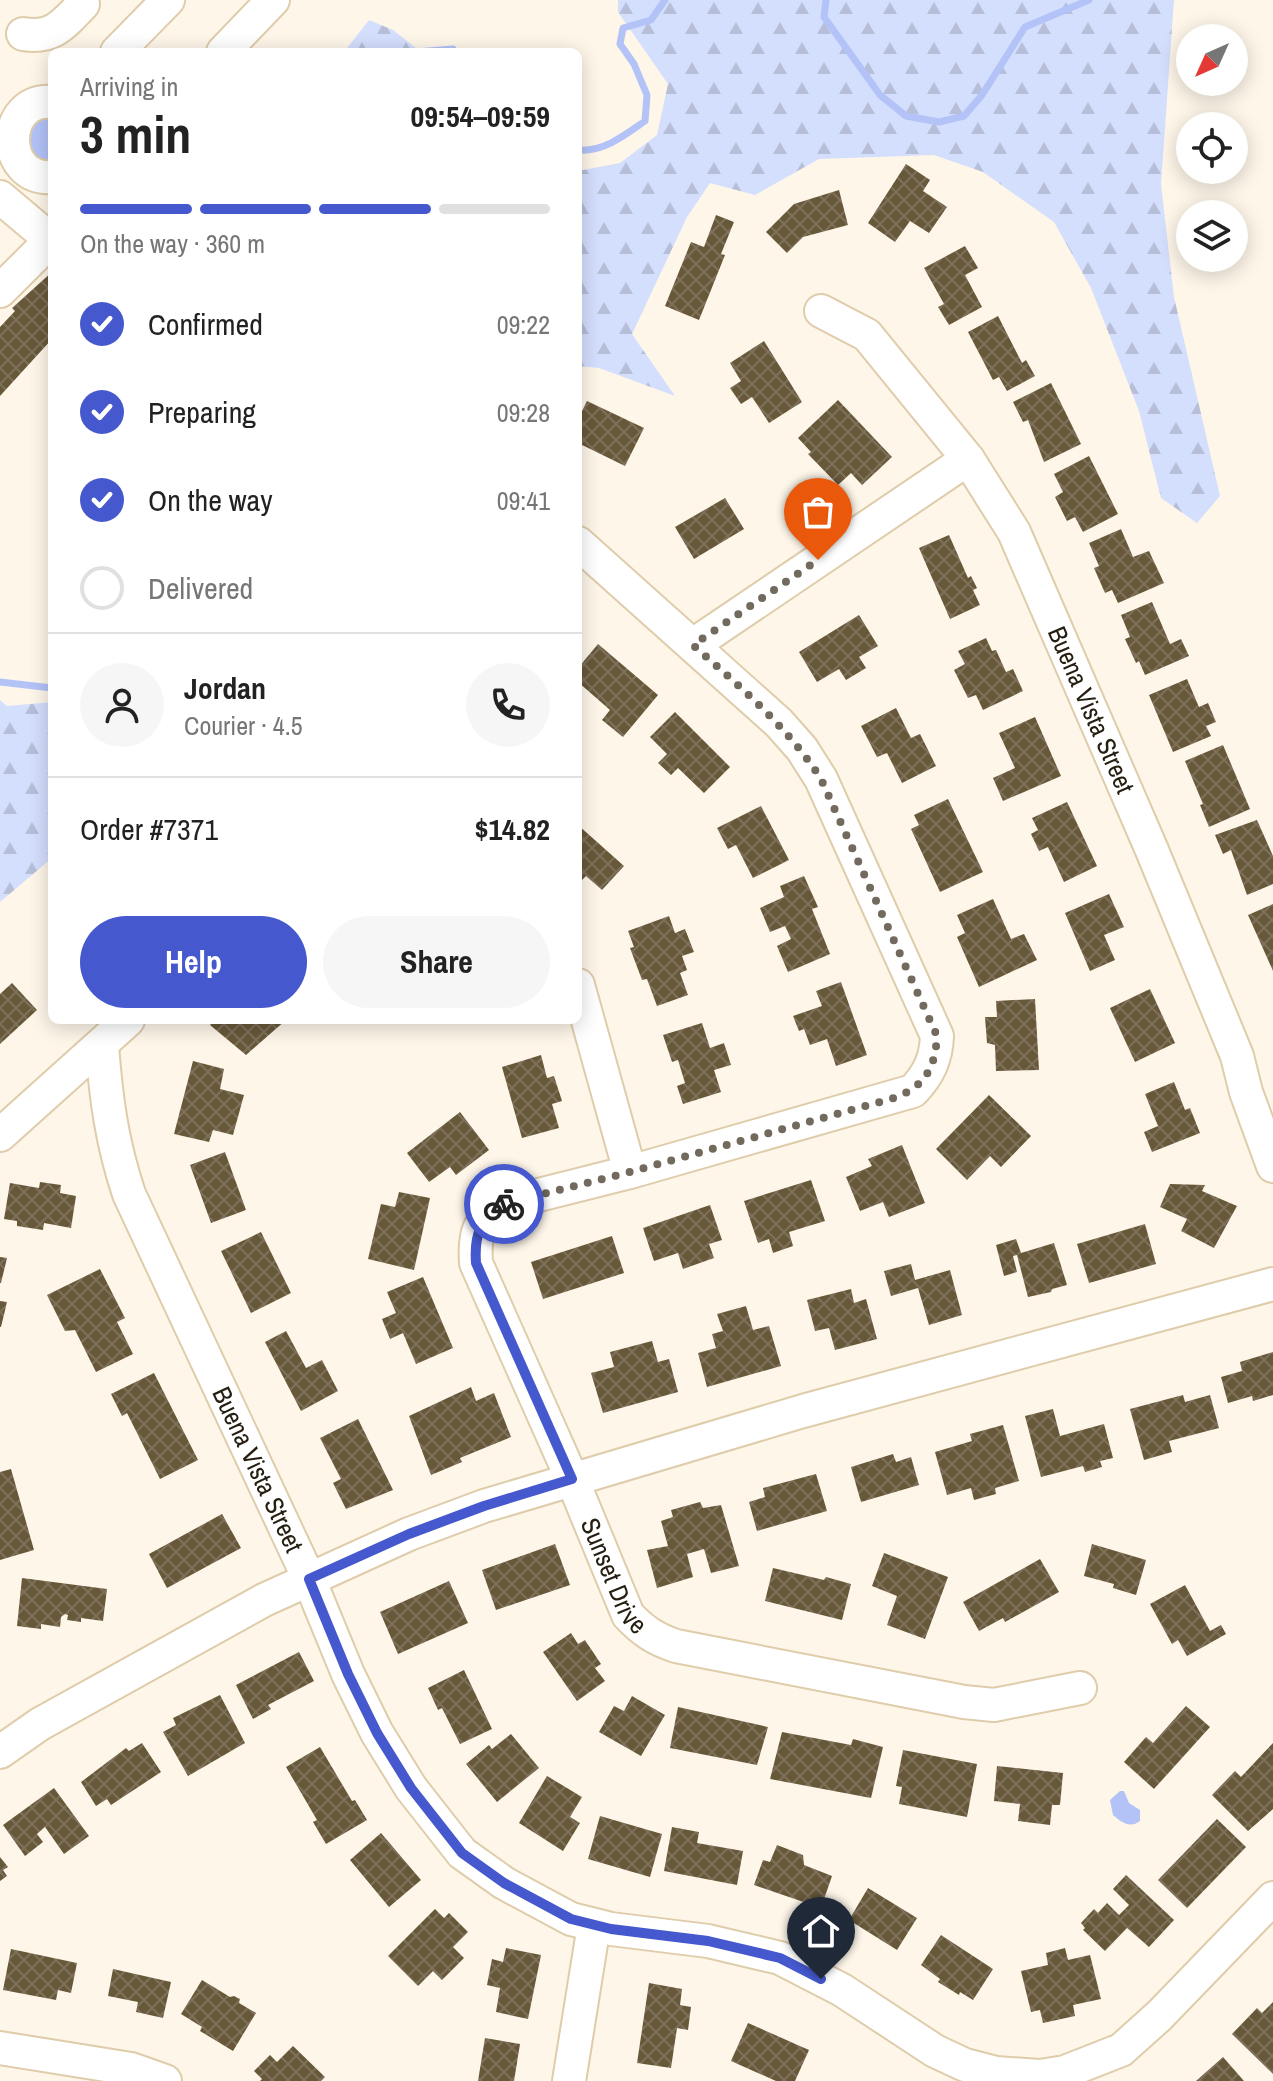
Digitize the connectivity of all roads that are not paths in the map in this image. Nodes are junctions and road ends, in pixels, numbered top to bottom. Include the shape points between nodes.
1 (168, 0) edge
2 (273, 0) edge
3 (83, 4) dead end
4 (23, 34) dead end
5 (121, 48) edge
6 (227, 48) edge
7 (48, 102) edge
8 (5, 123) edge
9 (8, 173) edge
10 (48, 177) edge
11 (0, 197) edge
12 (48, 237) edge
13 (48, 243) edge
14 (0, 291) edge
15 (821, 311) dead end
16 (968, 459) junction
17 (582, 547) edge
18 (693, 645) junction
19 (582, 999) edge
20 (124, 1024) edge
21 (102, 1045) junction
22 (0, 1135) edge
23 (1273, 1166) edge
24 (630, 1172) junction
25 (1273, 1284) edge
26 (572, 1479) junction
27 (309, 1579) junction
28 (1080, 1688) dead end
29 (3, 1741) edge
30 (1273, 1898) edge
31 (594, 1925) junction
32 (0, 2048) edge
33 (162, 2080) edge
34 (569, 2081) edge

1 - 5 street
2 - 6 street
3 - 4 street via 63,25 41,37
7 - 8 street via 37,102
8 - 9 street
9 - 10 street
11 - 12 street
13 - 14 street
15 - 16 street, Buena Vista Street via 867,335
16 - 18 street
16 - 23 street, Buena Vista Street via 1038,581 1237,1056
17 - 18 street, Sunset Drive
18 - 24 street, Sunset Drive via 779,723 821,779 937,1036 936,1055 913,1091
19 - 24 street
20 - 21 street
21 - 22 street
21 - 27 street, Buena Vista Street via 107,1111 129,1194
24 - 26 street, Sunset Drive via 503,1204 489,1214 475,1243 476,1263
25 - 26 street
26 - 27 street via 409,1534
26 - 28 street, Sunset Drive via 628,1615 658,1640 964,1702 994,1705
27 - 29 street
27 - 31 street, Buena Vista Street via 377,1733 411,1788 462,1853 548,1908
30 - 31 street, Buena Vista Street via 1121,2050 1040,2076 965,2065 780,1958 708,1941
31 - 34 street
32 - 33 street via 131,2069

